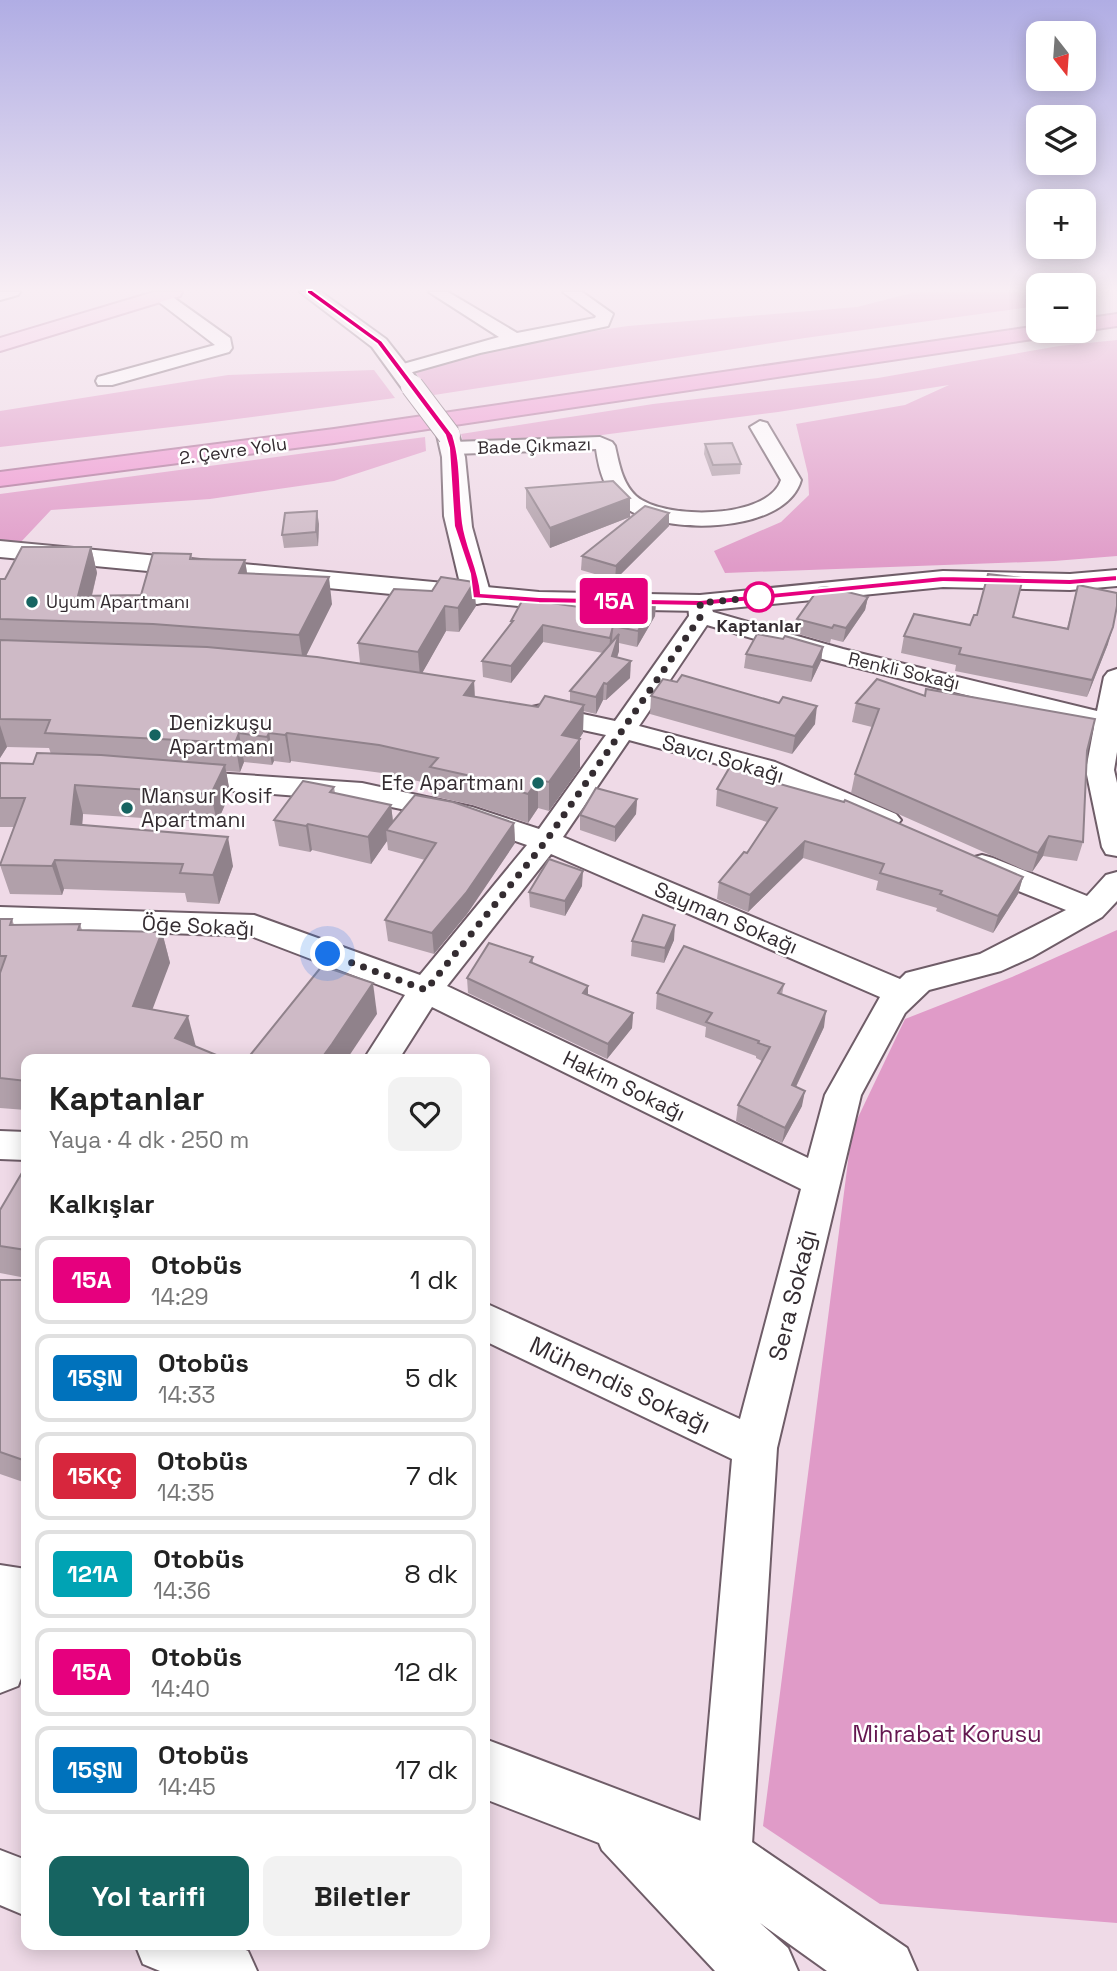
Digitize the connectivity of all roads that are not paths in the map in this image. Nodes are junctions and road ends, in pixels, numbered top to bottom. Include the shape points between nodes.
1 (411, 384) edge
2 (550, 384) edge
3 (690, 384) edge
4 (760, 427) dead end
5 (136, 440) dead end
6 (451, 442) junction
7 (0, 479) edge
8 (0, 548) edge
9 (1117, 578) edge
10 (477, 596) junction
11 (701, 610) junction
12 (1117, 677) edge
13 (516, 707) edge
14 (1108, 722) junction
15 (622, 730) junction
16 (162, 777) edge
17 (907, 830) edge
18 (546, 841) junction
19 (1117, 847) edge
20 (954, 852) edge
21 (1104, 896) edge
22 (0, 918) edge
23 (426, 990) junction
24 (905, 994) junction
25 (384, 1054) edge
26 (0, 1145) edge
27 (21, 1146) edge
28 (822, 1182) junction
29 (490, 1323) edge
30 (755, 1448) junction
31 (0, 1593) edge
32 (21, 1596) edge
33 (21, 1620) edge
34 (0, 1668) edge
35 (490, 1771) edge
36 (618, 1822) junction
37 (724, 1860) junction
38 (0, 1877) edge
39 (21, 1886) edge
40 (177, 1950) edge
41 (747, 1963) edge
42 (228, 1971) edge
43 (884, 1971) edge

1 - 6 main road, bridge
2 - 5 highway, 2. Çevre Yolu
3 - 7 highway, 2. Çevre Yolu via 360,433
4 - 6 street, Bade Çıkmazı via 791,480 787,491 740,516 707,521 676,518 631,502 612,479 605,446 600,443
6 - 10 main road via 459,526
8 - 10 main road
9 - 11 main road via 1070,582 943,579
10 - 11 main road
11 - 14 street, Renkli Sokağı via 835,655
11 - 15 street
12 - 14 street
13 - 15 street, Savcı Sokağı
14 - 19 street via 1100,770
15 - 17 street, Savcı Sokağı via 765,768
15 - 18 street
16 - 18 street, Sayman Sokağı via 362,792 462,813
18 - 23 street
18 - 24 street, Sayman Sokağı
20 - 21 street via 1056,893
21 - 24 street, Sera Sokağı via 1021,949 989,963 918,981
22 - 23 street, Öḡe Sokağı via 254,926
23 - 25 street
23 - 28 street, Hakim Sokağı
24 - 28 street, Sera Sokağı via 892,1006 842,1095
26 - 27 street
28 - 30 street, Sera Sokağı
29 - 30 street, Mühendis Sokağı
30 - 37 street, Sera Sokağı
31 - 32 main road
33 - 34 street
35 - 36 main road
36 - 37 main road
36 - 41 main road
37 - 43 main road
38 - 39 street
40 - 42 street

